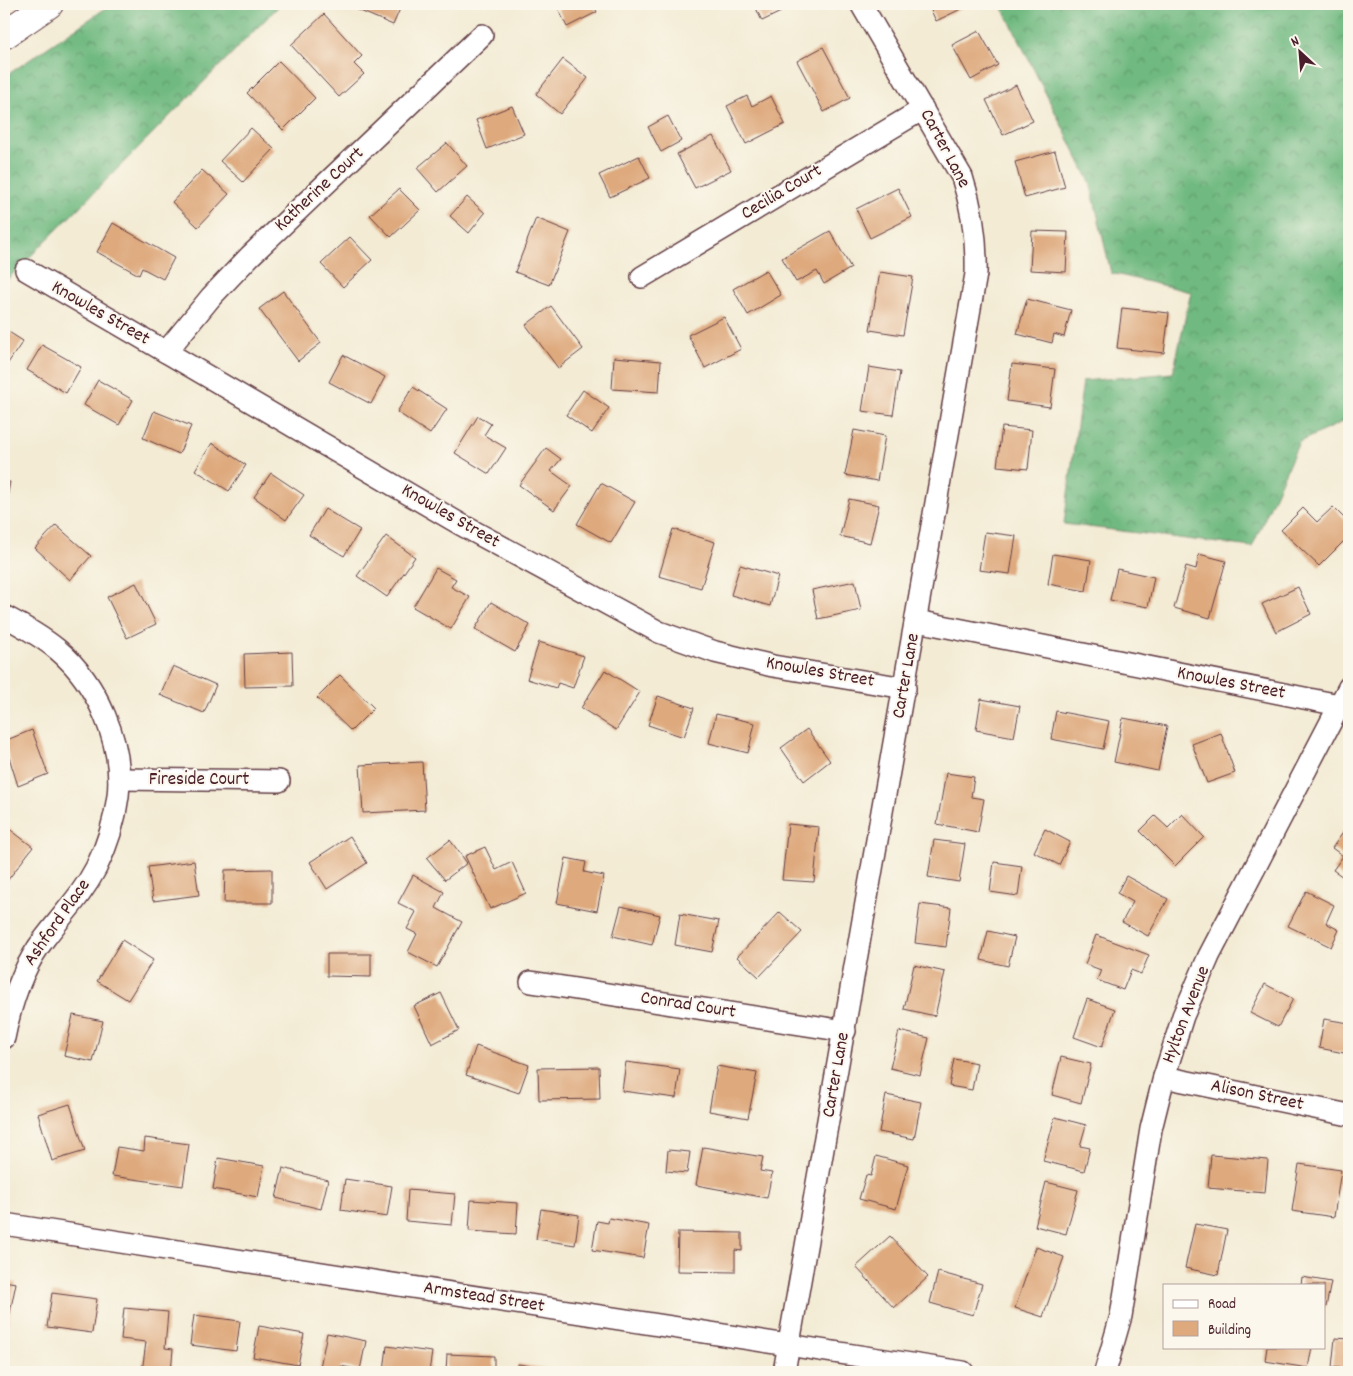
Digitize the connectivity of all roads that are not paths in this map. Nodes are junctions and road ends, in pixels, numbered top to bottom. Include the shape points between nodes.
1 (49, 4) edge
2 (861, 4) edge
3 (4, 35) edge
4 (482, 35) dead end
5 (923, 109) junction
6 (26, 270) dead end
7 (642, 277) dead end
8 (166, 352) junction
9 (4, 616) edge
10 (917, 621) junction
11 (1349, 687) edge
12 (905, 688) junction
13 (1340, 706) junction
14 (119, 780) junction
15 (279, 781) dead end
16 (532, 982) dead end
17 (845, 1031) junction
18 (4, 1038) edge
19 (1164, 1077) junction
20 (1349, 1115) edge
21 (4, 1224) edge
22 (790, 1345) junction
23 (784, 1372) edge
24 (963, 1372) edge
25 (1106, 1372) edge

1 - 3 highway
2 - 5 street, Carter Lane
4 - 8 street, Katherine Court via 250,256
5 - 7 street, Cecilia Court
5 - 10 street, Carter Lane via 962,177 977,241 976,274
6 - 8 street, Knowles Street
8 - 12 street, Knowles Street via 460,524 659,632 715,652 773,666
9 - 14 street, Ashford Place via 59,651 81,675 108,726
10 - 12 street, Carter Lane
10 - 13 street, Knowles Street
11 - 13 street, Hylton Avenue
12 - 17 street, Carter Lane
13 - 19 street, Hylton Avenue via 1209,956 1183,1016
14 - 15 street, Fireside Court
14 - 18 street, Ashford Place via 110,832 96,867 78,899 44,938 25,970 10,1004
16 - 17 street, Conrad Court
17 - 22 street, Carter Lane
19 - 20 street, Alison Street
19 - 25 street, Hylton Avenue via 1152,1129 1121,1316
21 - 22 street, Armstead Street
22 - 23 street, Carter Lane
22 - 24 street, Armstead Street

